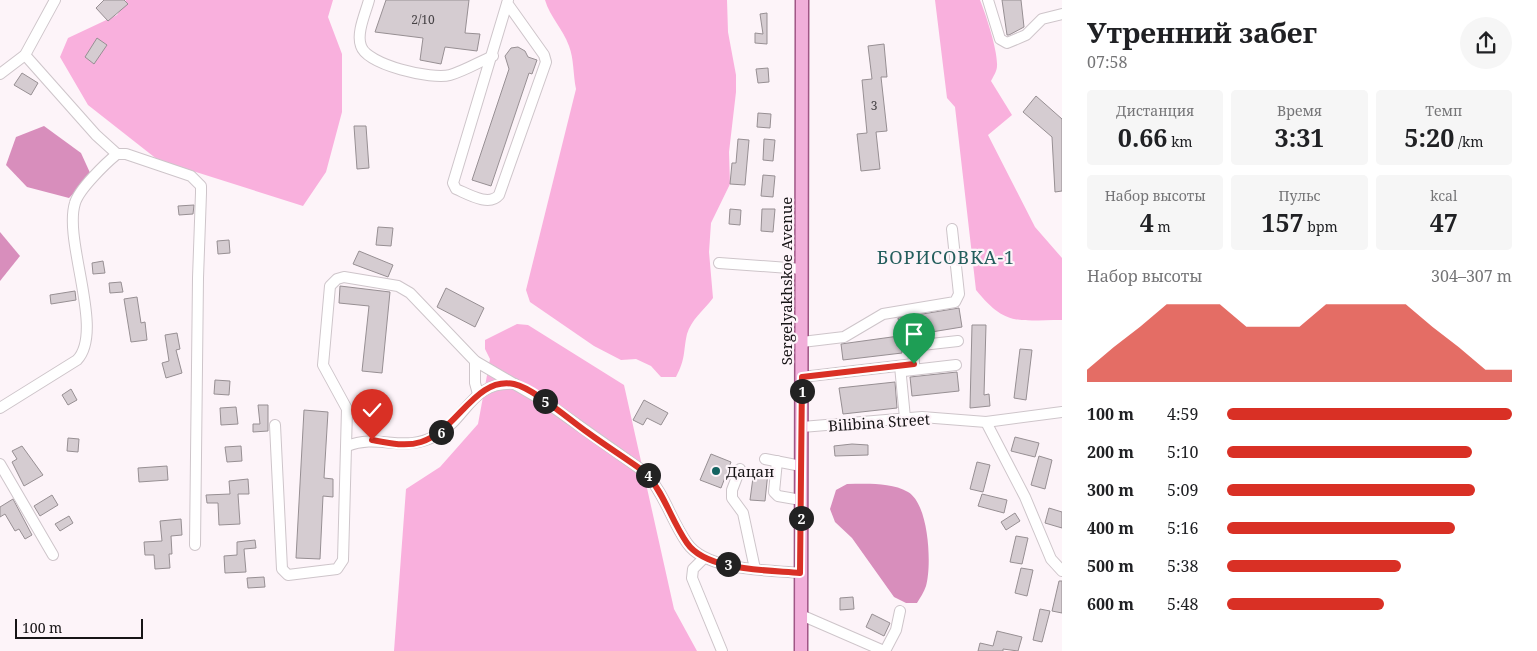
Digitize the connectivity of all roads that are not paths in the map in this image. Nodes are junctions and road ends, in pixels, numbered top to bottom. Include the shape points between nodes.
1 (55, 0) edge
2 (369, 0) edge
3 (802, 0) edge
4 (988, 0) edge
5 (508, 2) edge
6 (1062, 14) edge
7 (25, 55) junction
8 (493, 56) junction
9 (0, 74) edge
10 (117, 154) junction
11 (952, 229) dead end
12 (719, 263) dead end
13 (802, 269) junction
14 (958, 341) dead end
15 (802, 342) junction
16 (475, 361) junction
17 (956, 365) dead end
18 (900, 368) junction
19 (802, 377) junction
20 (516, 384) junction
21 (478, 394) junction
22 (0, 408) edge
23 (1062, 412) edge
24 (906, 418) junction
25 (986, 422) junction
26 (275, 425) dead end
27 (802, 427) junction
28 (347, 446) junction
29 (764, 459) dead end
30 (777, 461) junction
31 (0, 464) edge
32 (801, 466) junction
33 (740, 469) dead end
34 (801, 500) junction
35 (195, 545) dead end
36 (53, 555) dead end
37 (704, 558) junction
38 (755, 569) junction
39 (1062, 571) edge
40 (800, 573) junction
41 (900, 611) dead end
42 (801, 614) junction
43 (722, 651) edge
44 (801, 651) edge
45 (884, 651) edge

1 - 7 street
2 - 8 street via 360,46 376,61 406,70 448,75
3 - 13 main road, Sergelyakhskoe Avenue
4 - 6 street via 1000,39 1007,43 1026,35 1042,19
5 - 8 street
5 - 8 street via 546,62 498,195 489,202 456,189 453,183
7 - 9 street
7 - 10 street
10 - 22 street via 83,189 75,201 72,219 87,336 84,354
10 - 35 street via 126,154 191,176 201,186
11 - 15 street via 959,294 955,302 883,314 844,337
12 - 13 street
13 - 15 main road, Sergelyakhskoe Avenue
14 - 18 street via 913,346 914,364
15 - 19 main road, Sergelyakhskoe Avenue
16 - 20 street
16 - 21 street
16 - 28 street via 410,293 398,286 344,276 337,279 330,286 323,365 347,409
17 - 18 street
18 - 19 street
18 - 24 street
19 - 27 main road, Sergelyakhskoe Avenue
20 - 21 street via 499,384
20 - 37 street via 547,402 646,473 659,488 686,543
21 - 28 street via 450,425 421,442 407,445 372,440
23 - 25 street, Bilibina Street
24 - 25 street, Bilibina Street
24 - 27 street, Bilibina Street
25 - 39 street via 1025,497 1051,560
26 - 28 street via 282,569 288,575 337,569 341,565
27 - 32 main road, Sergelyakhskoe Avenue
29 - 30 street
30 - 32 street
30 - 34 street via 774,492 778,496
31 - 36 street
32 - 34 main road, Sergelyakhskoe Avenue
33 - 38 street via 732,498 743,513
34 - 40 main road, Sergelyakhskoe Avenue
37 - 38 street
37 - 43 street via 693,570 693,582
38 - 40 street
40 - 42 main road, Sergelyakhskoe Avenue
41 - 45 street via 896,630
42 - 44 main road, Sergelyakhskoe Avenue
42 - 45 street

